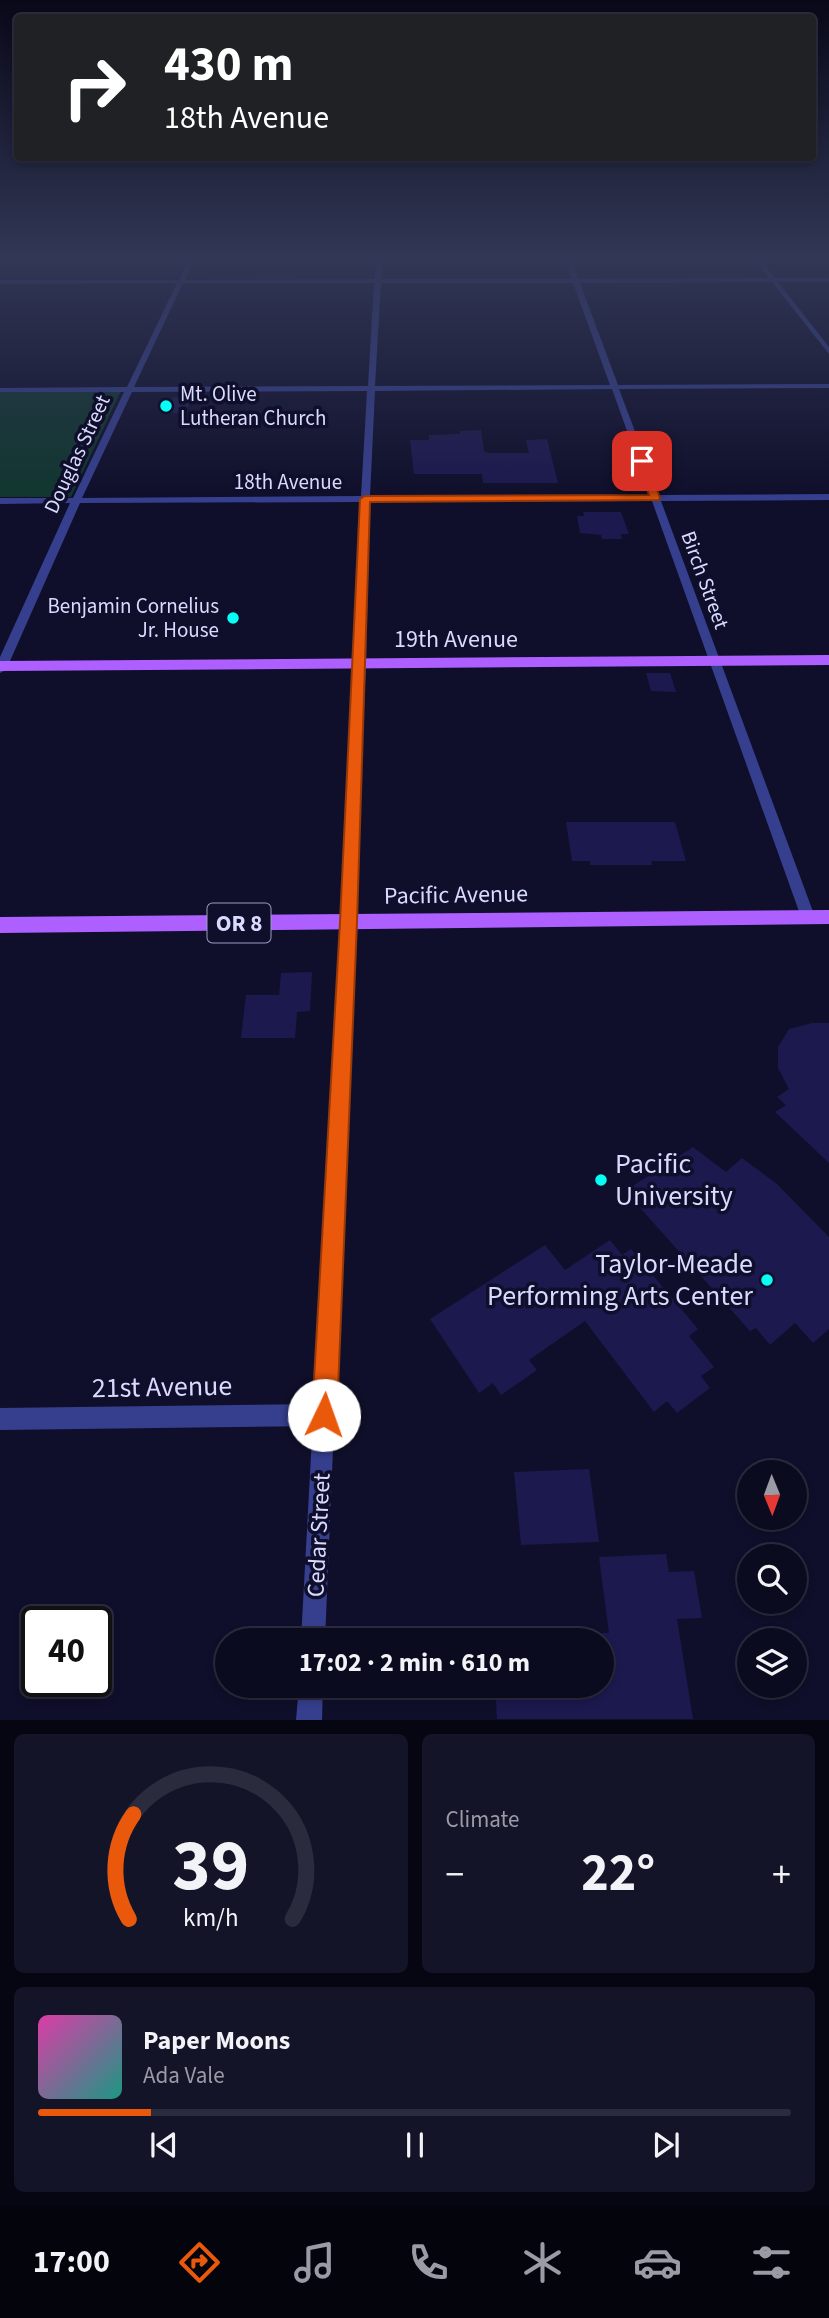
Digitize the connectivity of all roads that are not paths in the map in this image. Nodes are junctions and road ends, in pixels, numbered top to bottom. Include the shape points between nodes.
1 (154, 336) edge
2 (375, 336) edge
3 (596, 336) edge
4 (817, 336) edge
5 (829, 352) edge
6 (829, 386) edge
7 (615, 387) junction
8 (372, 388) junction
9 (129, 389) junction
10 (0, 390) edge
11 (829, 497) edge
12 (655, 498) junction
13 (365, 499) junction
14 (0, 501) edge
15 (76, 501) junction
16 (714, 660) junction
17 (829, 660) edge
18 (360, 663) junction
19 (1, 667) edge
20 (819, 917) edge
21 (349, 922) junction
22 (0, 925) edge
23 (324, 1415) junction
24 (0, 1419) edge
25 (314, 1628) edge
26 (310, 1698) edge
27 (309, 1720) edge

1 - 9 street, Douglas Street
2 - 8 street, Cedar Street
3 - 7 street, Birch Street
4 - 5 street
6 - 7 street
7 - 8 street
7 - 12 street, Birch Street
8 - 9 street
8 - 13 street, Cedar Street
9 - 10 street
9 - 15 street, Douglas Street
11 - 12 street, 18th Avenue
12 - 13 street, 18th Avenue
12 - 16 street, Birch Street
13 - 15 street, 18th Avenue
13 - 18 street, Cedar Street
14 - 15 street, 18th Avenue
15 - 19 street, Douglas Street
16 - 17 main road, 19th Avenue
16 - 18 main road, 19th Avenue
16 - 20 street, Birch Street
18 - 19 main road, 19th Avenue
18 - 21 street, Cedar Street
20 - 21 main road, Pacific Avenue / OR 8
21 - 22 main road, Pacific Avenue / OR 8
21 - 23 street, Cedar Street
23 - 24 street, 21st Avenue
23 - 25 street, Cedar Street
26 - 27 street

